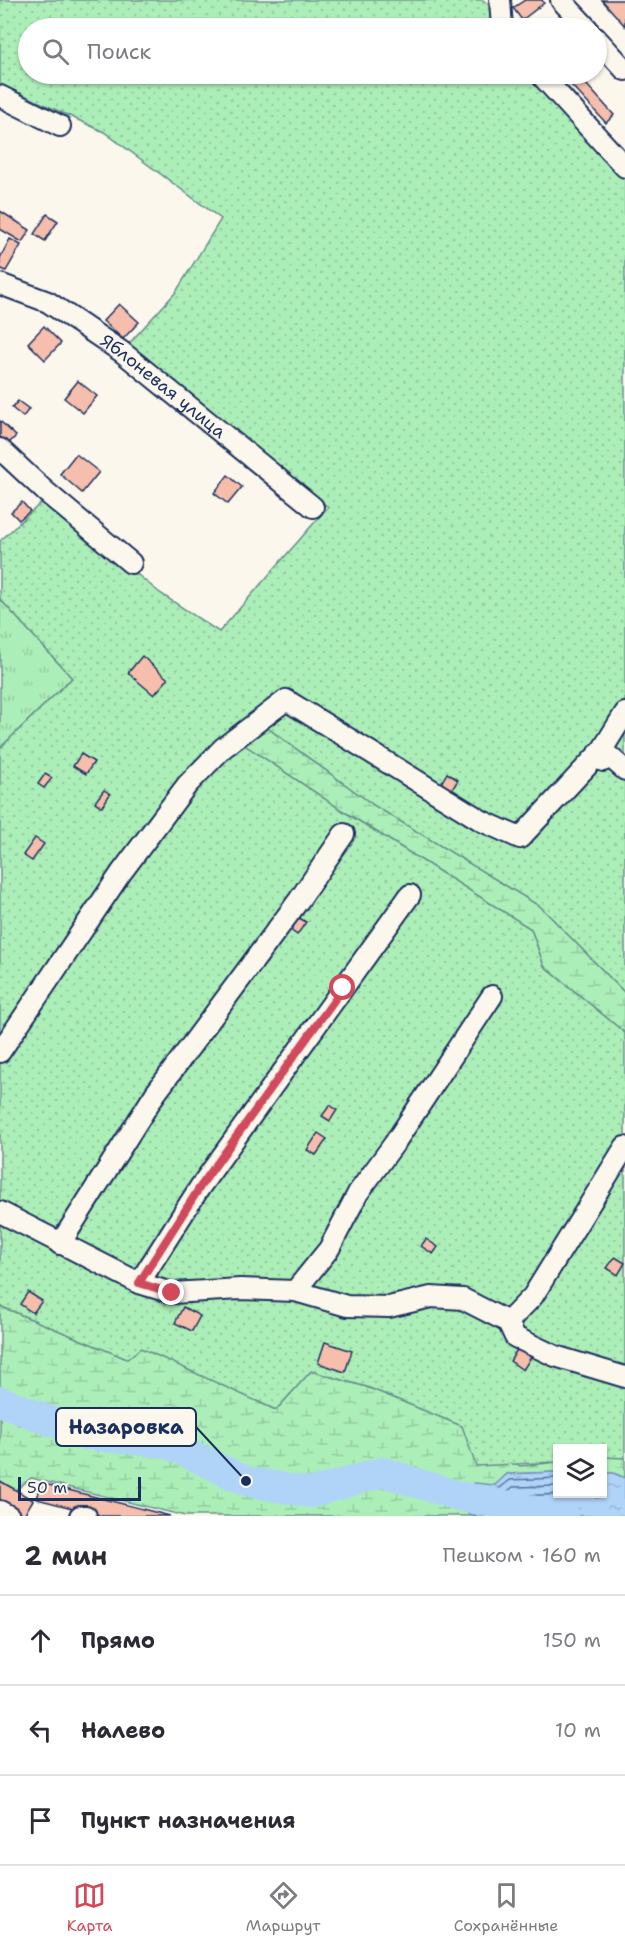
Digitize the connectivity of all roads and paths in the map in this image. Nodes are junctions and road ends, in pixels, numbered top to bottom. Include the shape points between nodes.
1 (500, 0) edge
2 (561, 0) edge
3 (501, 18) edge
4 (578, 18) edge
5 (607, 49) edge
6 (625, 70) edge
7 (549, 84) edge
8 (0, 96) edge
9 (60, 126) dead end
10 (625, 167) edge
11 (0, 284) edge
12 (0, 449) edge
13 (313, 507) dead end
14 (130, 563) dead end
15 (625, 713) edge
16 (603, 755) junction
17 (625, 770) edge
18 (344, 834) dead end
19 (410, 895) dead end
20 (492, 996) dead end
21 (0, 1052) edge
22 (625, 1147) edge
23 (0, 1212) edge
24 (60, 1244) junction
25 (139, 1283) junction
26 (295, 1291) junction
27 (508, 1322) junction
28 (625, 1377) edge
29 (0, 1511) edge
30 (9, 1516) edge
31 (80, 1516) edge
32 (86, 1516) edge

1 - 3 street
2 - 4 street
5 - 6 street
7 - 10 street
8 - 9 street
11 - 13 street, Яблоневая улица via 48,302 122,352
12 - 14 street
15 - 16 street
16 - 17 street
16 - 21 street via 520,838 482,821 286,700 223,748 187,785
18 - 24 street via 155,1094
19 - 25 street via 200,1187
20 - 26 street via 357,1193 329,1249
22 - 27 street via 533,1296
23 - 24 street
24 - 25 street
25 - 26 street via 172,1293 240,1288
26 - 27 street via 347,1306 389,1307 430,1297 463,1299
27 - 28 street via 515,1336 555,1356
29 - 30 street
31 - 32 street

